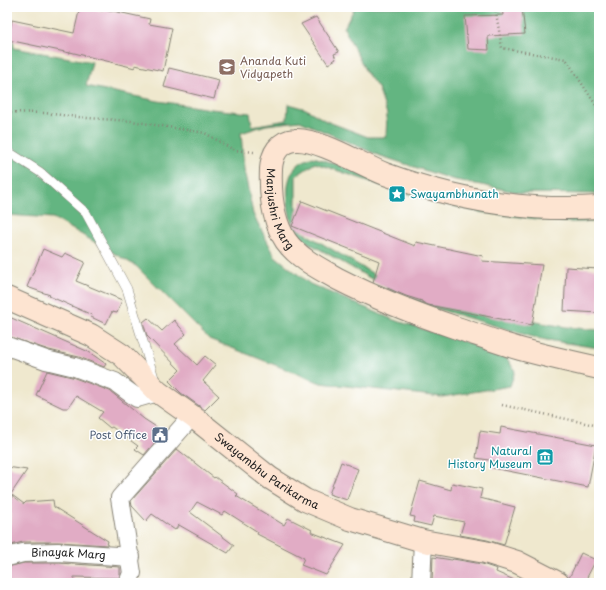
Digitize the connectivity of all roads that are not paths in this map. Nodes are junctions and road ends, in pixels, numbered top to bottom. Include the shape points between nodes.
1 (7, 151) edge
2 (599, 207) edge
3 (7, 298) edge
4 (7, 346) edge
5 (599, 368) edge
6 (158, 392) junction
7 (192, 416) junction
8 (423, 540) junction
9 (7, 557) edge
10 (131, 557) junction
11 (128, 583) edge
12 (421, 583) edge
13 (558, 583) edge

1 - 6 lane via 40,172 86,213 127,289
2 - 5 street, Manjushri Marg via 570,209 499,204 385,174 311,141 294,140 281,145 272,161 271,186 276,221 286,241 316,268 368,295 415,313 518,348
3 - 6 street, Swayambhu Parikarma via 91,335 122,354
4 - 6 street via 115,382 137,398
6 - 7 street, Swayambhu Parikarma
7 - 8 street, Swayambhu Parikarma via 270,478 305,500 350,520
7 - 10 street via 120,498
8 - 12 street
8 - 13 street, Swayambhu Parikarma via 485,552 517,562
9 - 10 street, Binayak Marg via 23,553 51,552
10 - 11 street via 132,573

